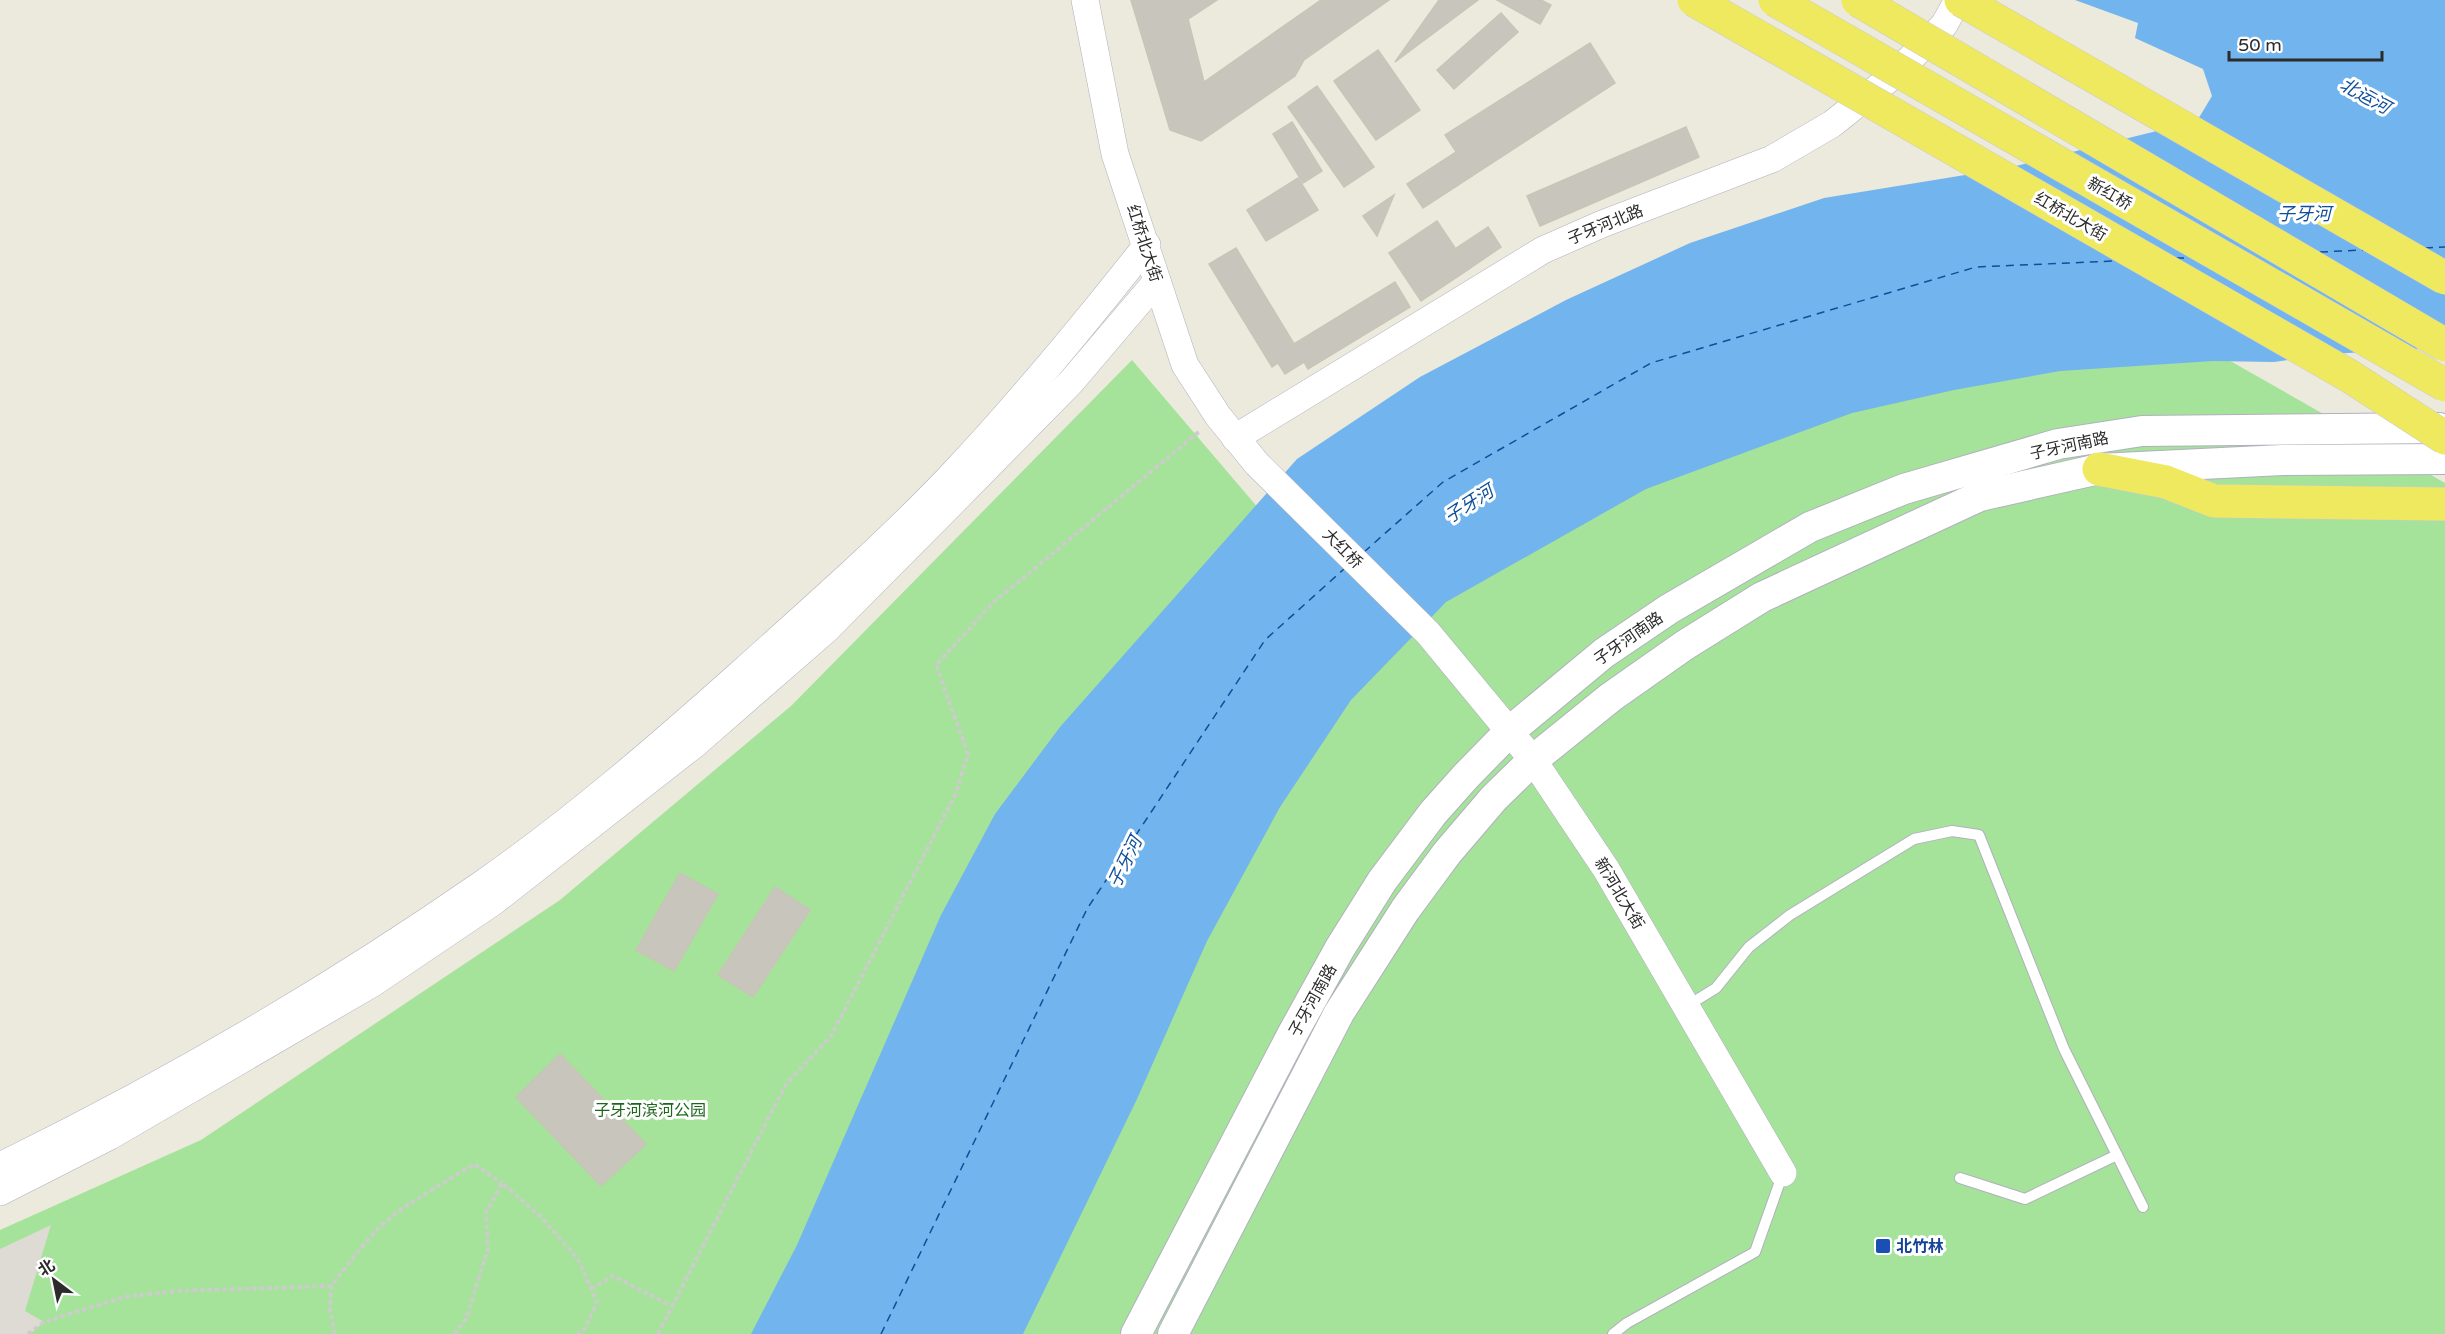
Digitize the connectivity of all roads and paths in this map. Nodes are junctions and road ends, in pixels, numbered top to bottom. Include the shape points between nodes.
1 (1085, 0) edge
2 (1694, 0) edge
3 (1775, 0) edge
4 (1858, 0) edge
5 (1960, 0) edge
6 (1147, 245) junction
7 (2445, 278) edge
8 (1157, 281) junction
9 (2445, 345) edge
10 (2445, 385) edge
11 (1218, 416) junction
12 (2445, 428) edge
13 (1235, 438) junction
14 (2445, 438) edge
15 (2445, 459) edge
16 (1257, 464) joint
17 (2099, 469) junction
18 (2445, 504) edge
19 (1428, 633) joint
20 (1510, 731) junction
21 (1533, 760) junction
22 (1477, 765) junction
23 (1502, 790) junction
24 (1687, 1006) junction
25 (2117, 1155) junction
26 (0, 1166) edge
27 (1784, 1173) joint
28 (1960, 1178) dead end
29 (502, 1183) junction
30 (0, 1192) edge
31 (2144, 1208) dead end
32 (331, 1286) junction
33 (591, 1289) junction
34 (672, 1306) junction
35 (28, 1334) edge
36 (335, 1334) edge
37 (454, 1334) edge
38 (577, 1334) edge
39 (658, 1334) edge
40 (1136, 1334) edge
41 (1173, 1334) edge
42 (1613, 1334) edge

1 - 6 street, 红桥北大街 via 1115,154
2 - 14 main road, 红桥北大街, bridge via 2351,377
3 - 10 main road, 新红桥, bridge
4 - 9 main road, bridge
5 - 7 main road, bridge
5 - 13 street, 子牙河北路 via 1944,25 1895,74 1832,124 1772,159 1543,249
6 - 8 street, 红桥北大街
6 - 26 street via 1059,356 947,480 817,605 612,785 485,882 366,962 101,1117
8 - 11 street, 红桥北大街 via 1180,354
8 - 30 street via 1071,382 835,621 687,750 493,902 373,983 110,1136
11 - 13 street, 红桥北大街
11 - 34 path via 993,603 936,665 968,754 956,793 831,1036 786,1084
12 - 20 main road, 子牙河南路 via 2142,431 2058,444 1904,489 1810,527 1669,609 1604,653
13 - 16 street, 红桥北大街
15 - 17 main road, 子牙河南路 via 2283,460
16 - 19 street, 大红桥
17 - 18 main road via 2166,482 2214,501
17 - 21 main road, 子牙河南路 via 1980,496 1762,597 1611,697
19 - 20 street, 新河北大街
20 - 21 street, 新河北大街
20 - 22 main road, 子牙河南路
21 - 23 main road, 子牙河南路
21 - 24 street, 新河北大街 via 1606,869
22 - 23 main road via 1486,760 1500,762 1508,776
22 - 40 main road, 子牙河南路 via 1408,846 1341,948
23 - 41 main road, 子牙河南路 via 1447,853 1372,958 1339,1013
24 - 25 lane via 1716,988 1749,946 1790,915 1914,838 1952,831 1979,835 2064,1049
24 - 27 street, 新河北大街
25 - 28 lane via 2025,1199
25 - 31 lane
27 - 42 lane via 1755,1252
29 - 32 path via 474,1164 404,1207 377,1229
29 - 33 path via 541,1217 578,1259
29 - 37 path via 486,1214 488,1249 466,1319
32 - 35 path via 177,1291 124,1297 44,1322
32 - 36 path via 330,1311
33 - 34 path via 613,1276
33 - 38 path via 597,1302 585,1328
34 - 39 path

